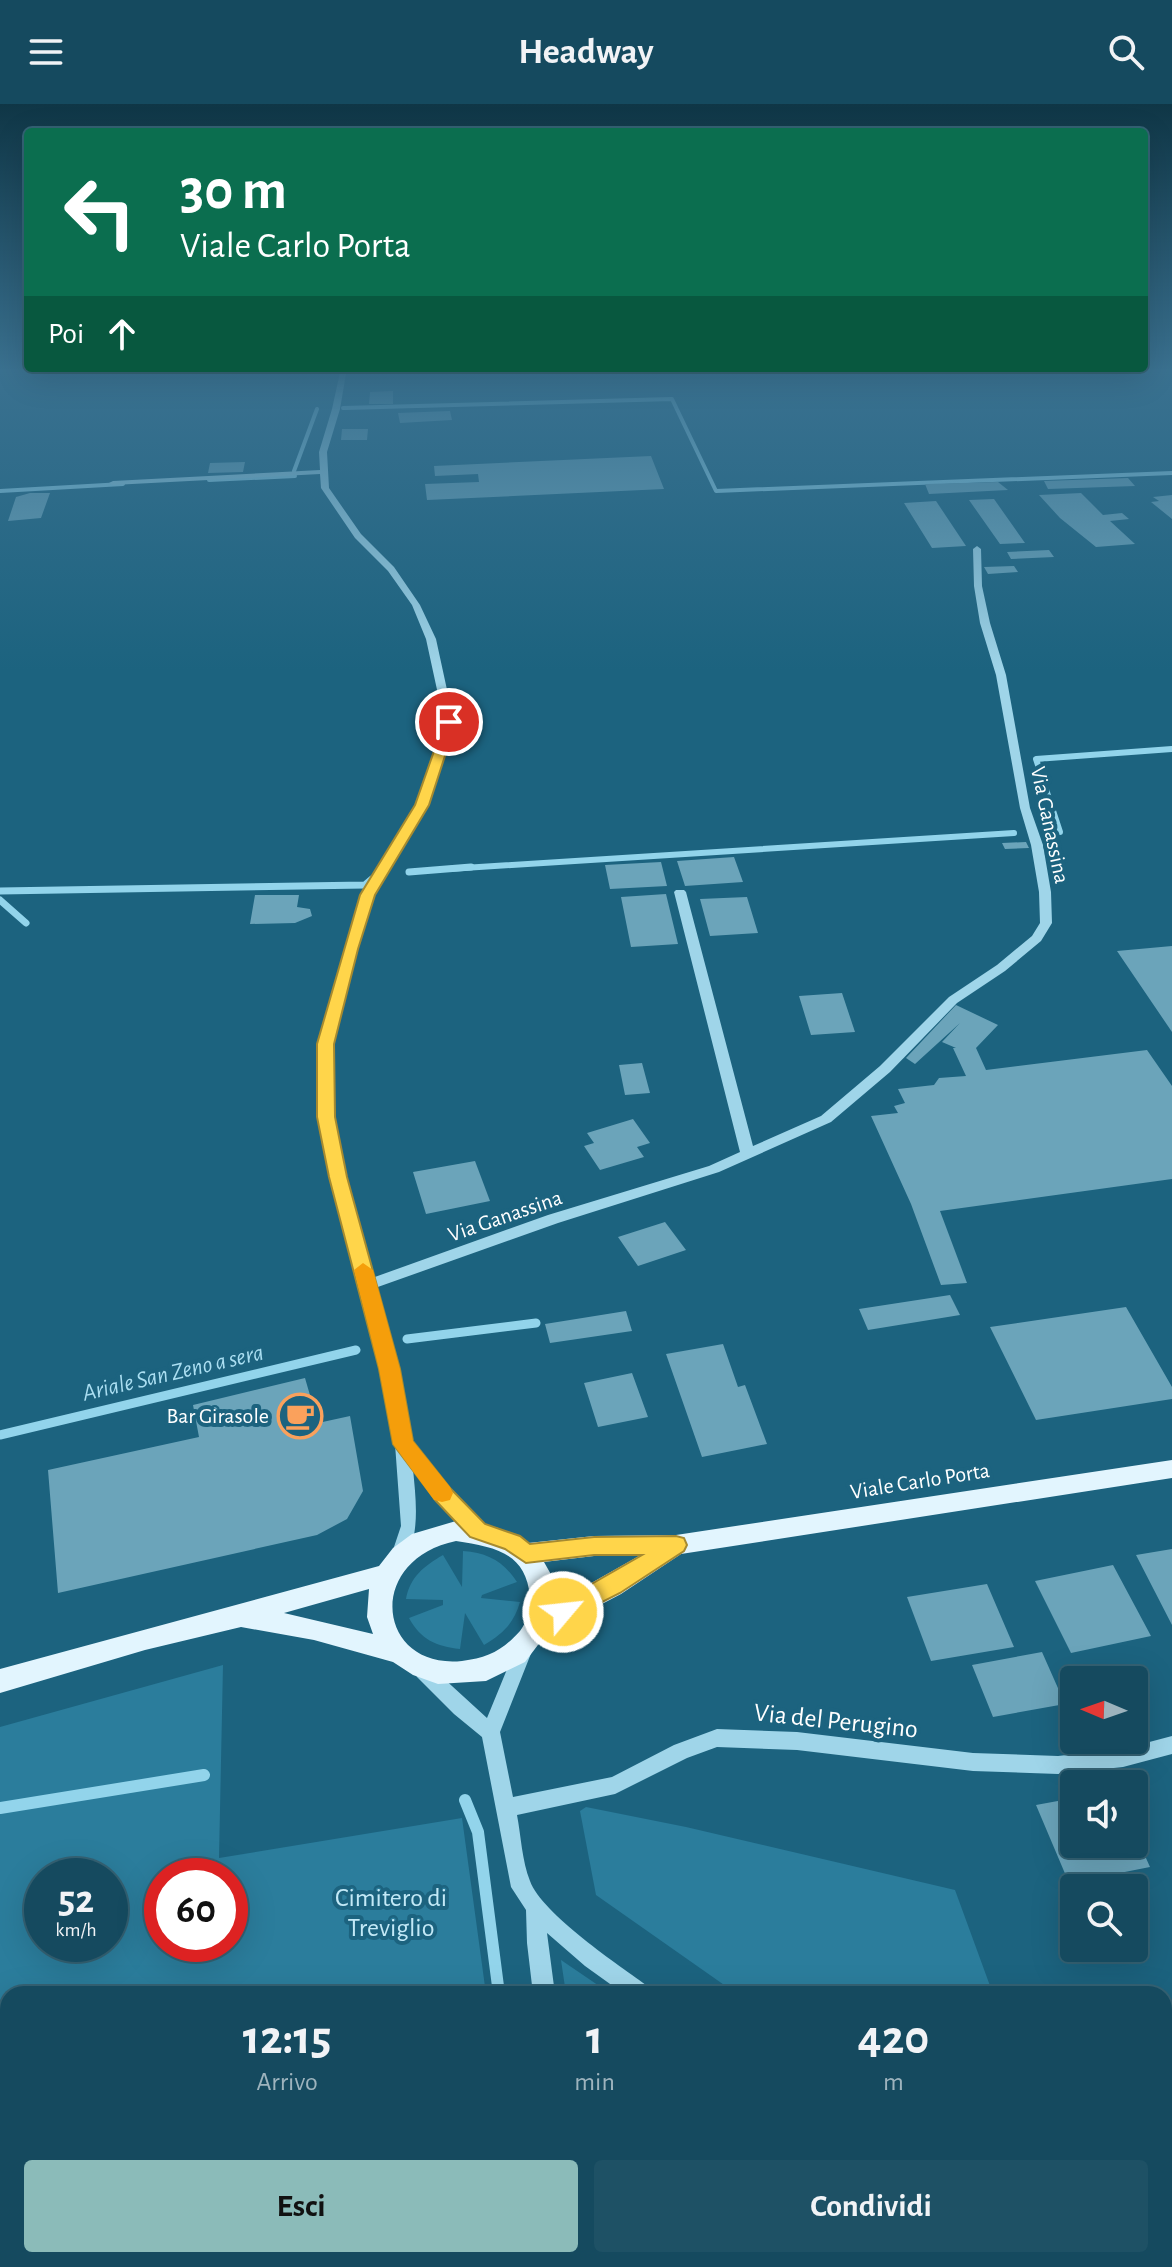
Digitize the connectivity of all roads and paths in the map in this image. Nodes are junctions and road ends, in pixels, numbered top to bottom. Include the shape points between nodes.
1 (322, 469) edge
2 (322, 472) junction
3 (113, 483) dead end
4 (977, 549) dead end
5 (680, 892) dead end
6 (748, 1155) junction
7 (367, 1285) junction
8 (403, 1444) junction
9 (1172, 1469) edge
10 (477, 1531) junction
11 (676, 1545) junction
12 (526, 1554) junction
13 (392, 1566) junction
14 (240, 1616) junction
15 (539, 1625) junction
16 (524, 1648) junction
17 (408, 1659) junction
18 (0, 1681) edge
19 (491, 1732) junction
20 (1172, 1745) edge
21 (505, 1808) junction
22 (536, 1908) junction
23 (543, 1986) edge
24 (631, 1986) edge

1 - 2 street
2 - 3 street
2 - 7 street via 337,507 416,605 431,639 449,722 422,805 367,895 326,1044 326,1117
4 - 6 street, Via Ganassina via 980,598 1037,845 1046,923 1037,938 953,1000 826,1119
5 - 6 street
6 - 7 street, Via Ganassina
7 - 8 street
8 - 10 street
8 - 13 street via 409,1526
9 - 11 main road, Viale Carlo Porta
10 - 12 main road via 512,1543
10 - 13 main road via 435,1535
11 - 12 main road, Viale Carlo Porta
11 - 15 main road, Viale Carlo Porta
12 - 15 main road, Viale Carlo Porta via 544,1587
13 - 14 main road
13 - 17 main road via 378,1595 378,1615 385,1635
14 - 17 main road, Viale Carlo Porta via 314,1629
14 - 18 main road
15 - 16 main road, Viale Carlo Porta
16 - 17 main road, Viale Carlo Porta via 500,1664 472,1673 445,1674
16 - 19 street
17 - 19 street
19 - 21 street
20 - 21 street, Via del Perugino via 1123,1758 1058,1765 717,1738 615,1785
21 - 22 street via 521,1887
22 - 23 street
22 - 24 street via 568,1940

